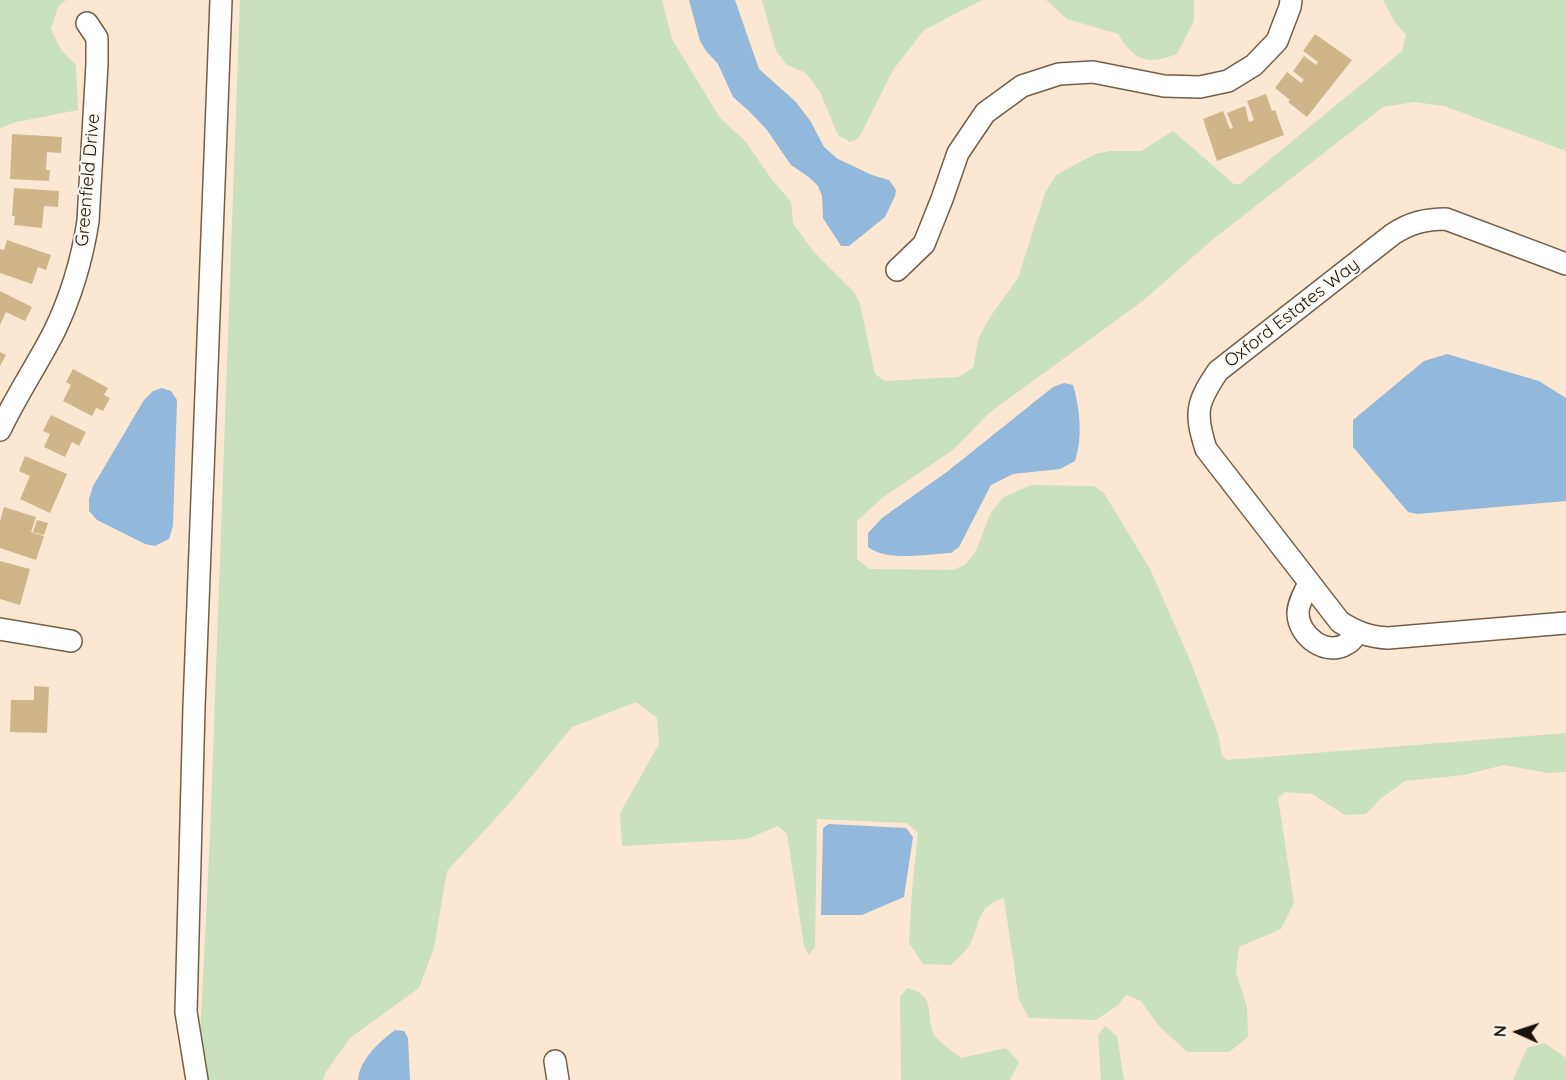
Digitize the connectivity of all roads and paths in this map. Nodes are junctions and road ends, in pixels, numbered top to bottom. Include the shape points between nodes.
1 (221, 0) edge
2 (1291, 0) edge
3 (87, 23) dead end
4 (1566, 264) edge
5 (897, 270) dead end
6 (1, 426) edge
7 (1309, 583) junction
8 (1566, 623) edge
9 (0, 629) edge
10 (1357, 633) junction
11 (71, 640) dead end
12 (197, 1080) edge

1 - 12 street via 186,1012
2 - 5 street via 1276,41 1254,64 1228,81 1200,87 1164,86 1093,72 1059,74 1022,86 985,113 958,153 924,244
3 - 6 street, Greenfield Drive via 97,38 97,64 84,247 53,333
4 - 7 street, Oxford Estates Way via 1446,219 1408,224 1218,371 1205,389 1198,409 1198,426 1206,449
7 - 10 street, Oxford Estates Way via 1340,622
7 - 10 street via 1298,612 1301,629 1316,644 1335,647 1348,644
8 - 10 street, Oxford Estates Way via 1388,638
9 - 11 street

